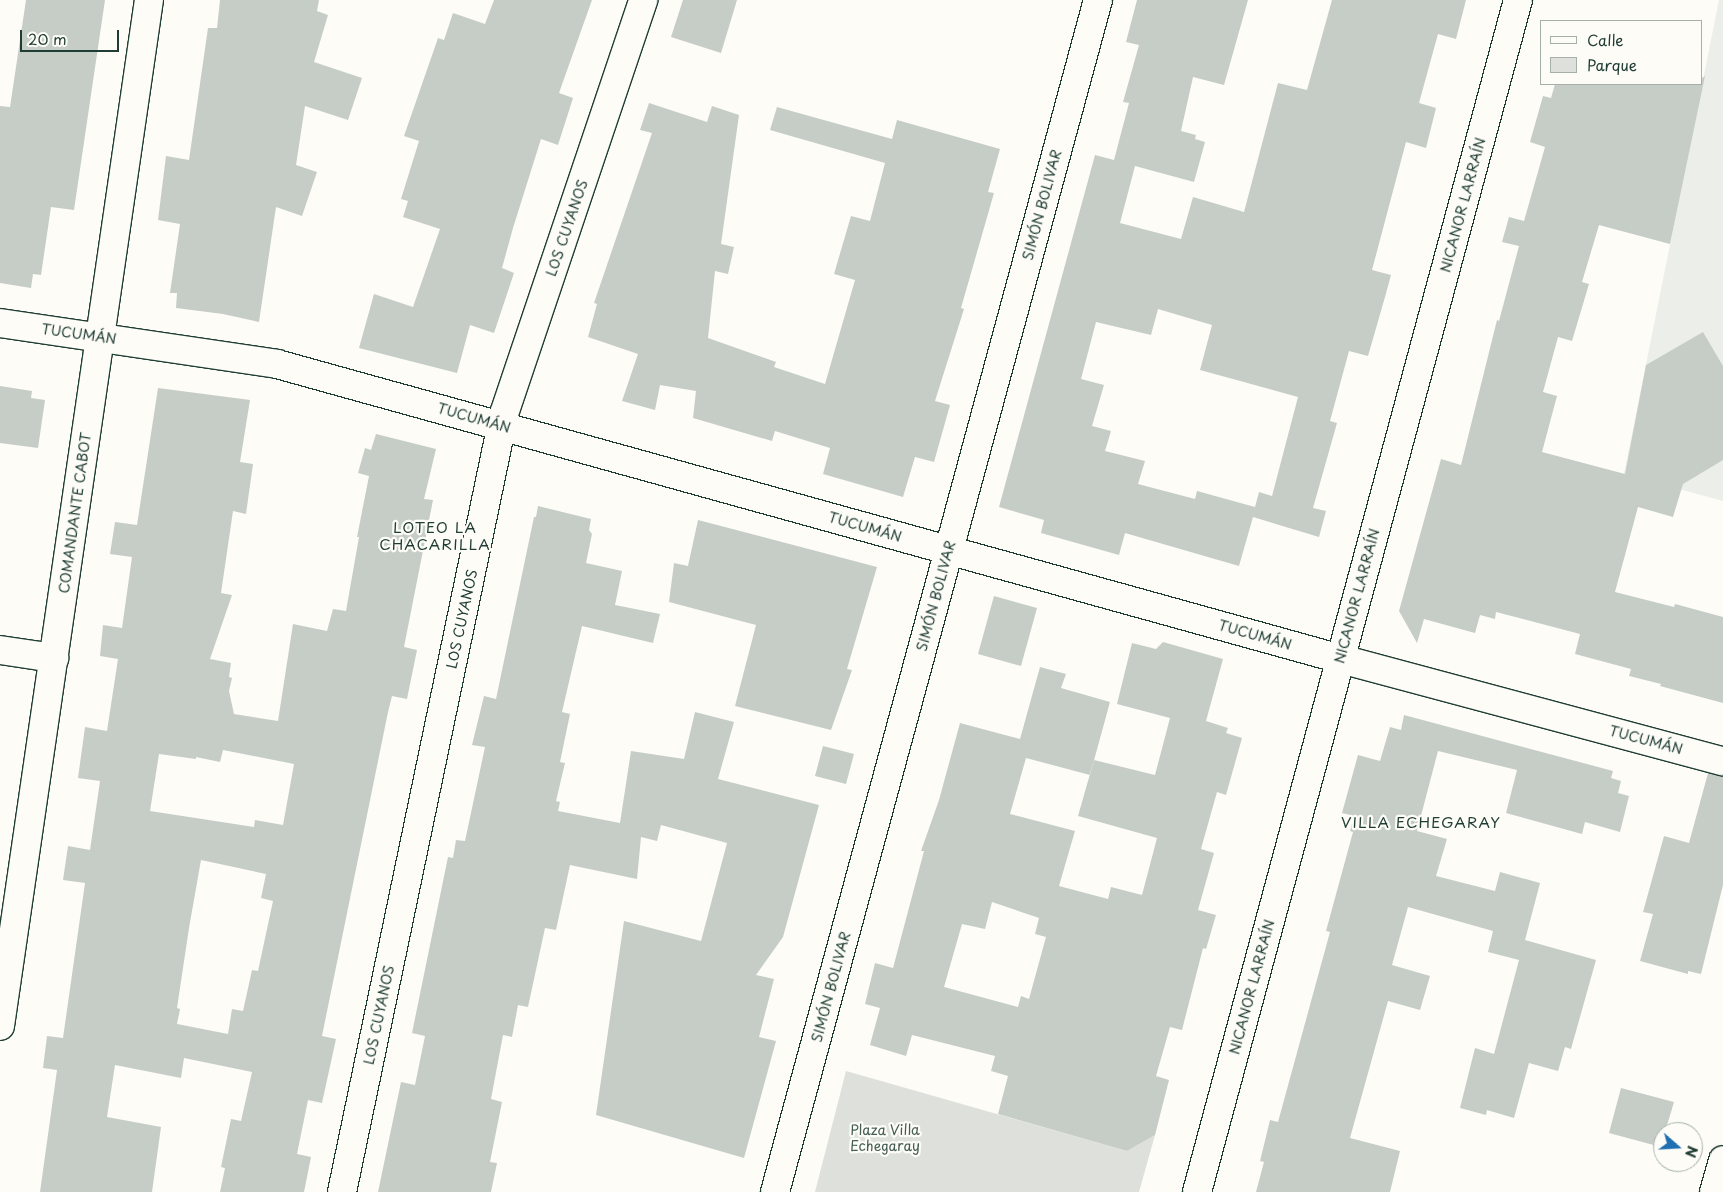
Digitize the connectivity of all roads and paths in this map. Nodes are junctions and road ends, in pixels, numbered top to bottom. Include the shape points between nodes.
1 (149, 0) edge
2 (643, 0) edge
3 (1098, 0) edge
4 (1518, 0) edge
5 (0, 323) edge
6 (100, 338) junction
7 (502, 426) junction
8 (949, 550) junction
9 (0, 650) edge
10 (54, 658) junction
11 (1340, 659) junction
12 (1723, 761) edge
13 (0, 1026) edge
14 (1723, 1160) edge
15 (342, 1192) edge
16 (775, 1192) edge
17 (1197, 1192) edge
18 (1714, 1192) edge

1 - 6 street, COMANDANTE CABOT
2 - 7 street, LOS CUYANOS
3 - 8 street, SIMÓN BOLIVAR
4 - 11 street, NICANOR LARRAÍN
5 - 6 street, TUCUMÁN
6 - 7 street, TUCUMÁN via 277,364
6 - 10 street, COMANDANTE CABOT
7 - 8 street, TUCUMÁN
7 - 15 street, LOS CUYANOS
8 - 11 street, TUCUMÁN
8 - 16 street, SIMÓN BOLIVAR
9 - 10 street
10 - 13 street, COMANDANTE CABOT
11 - 12 street, TUCUMÁN
11 - 17 street, NICANOR LARRAÍN
14 - 18 street

